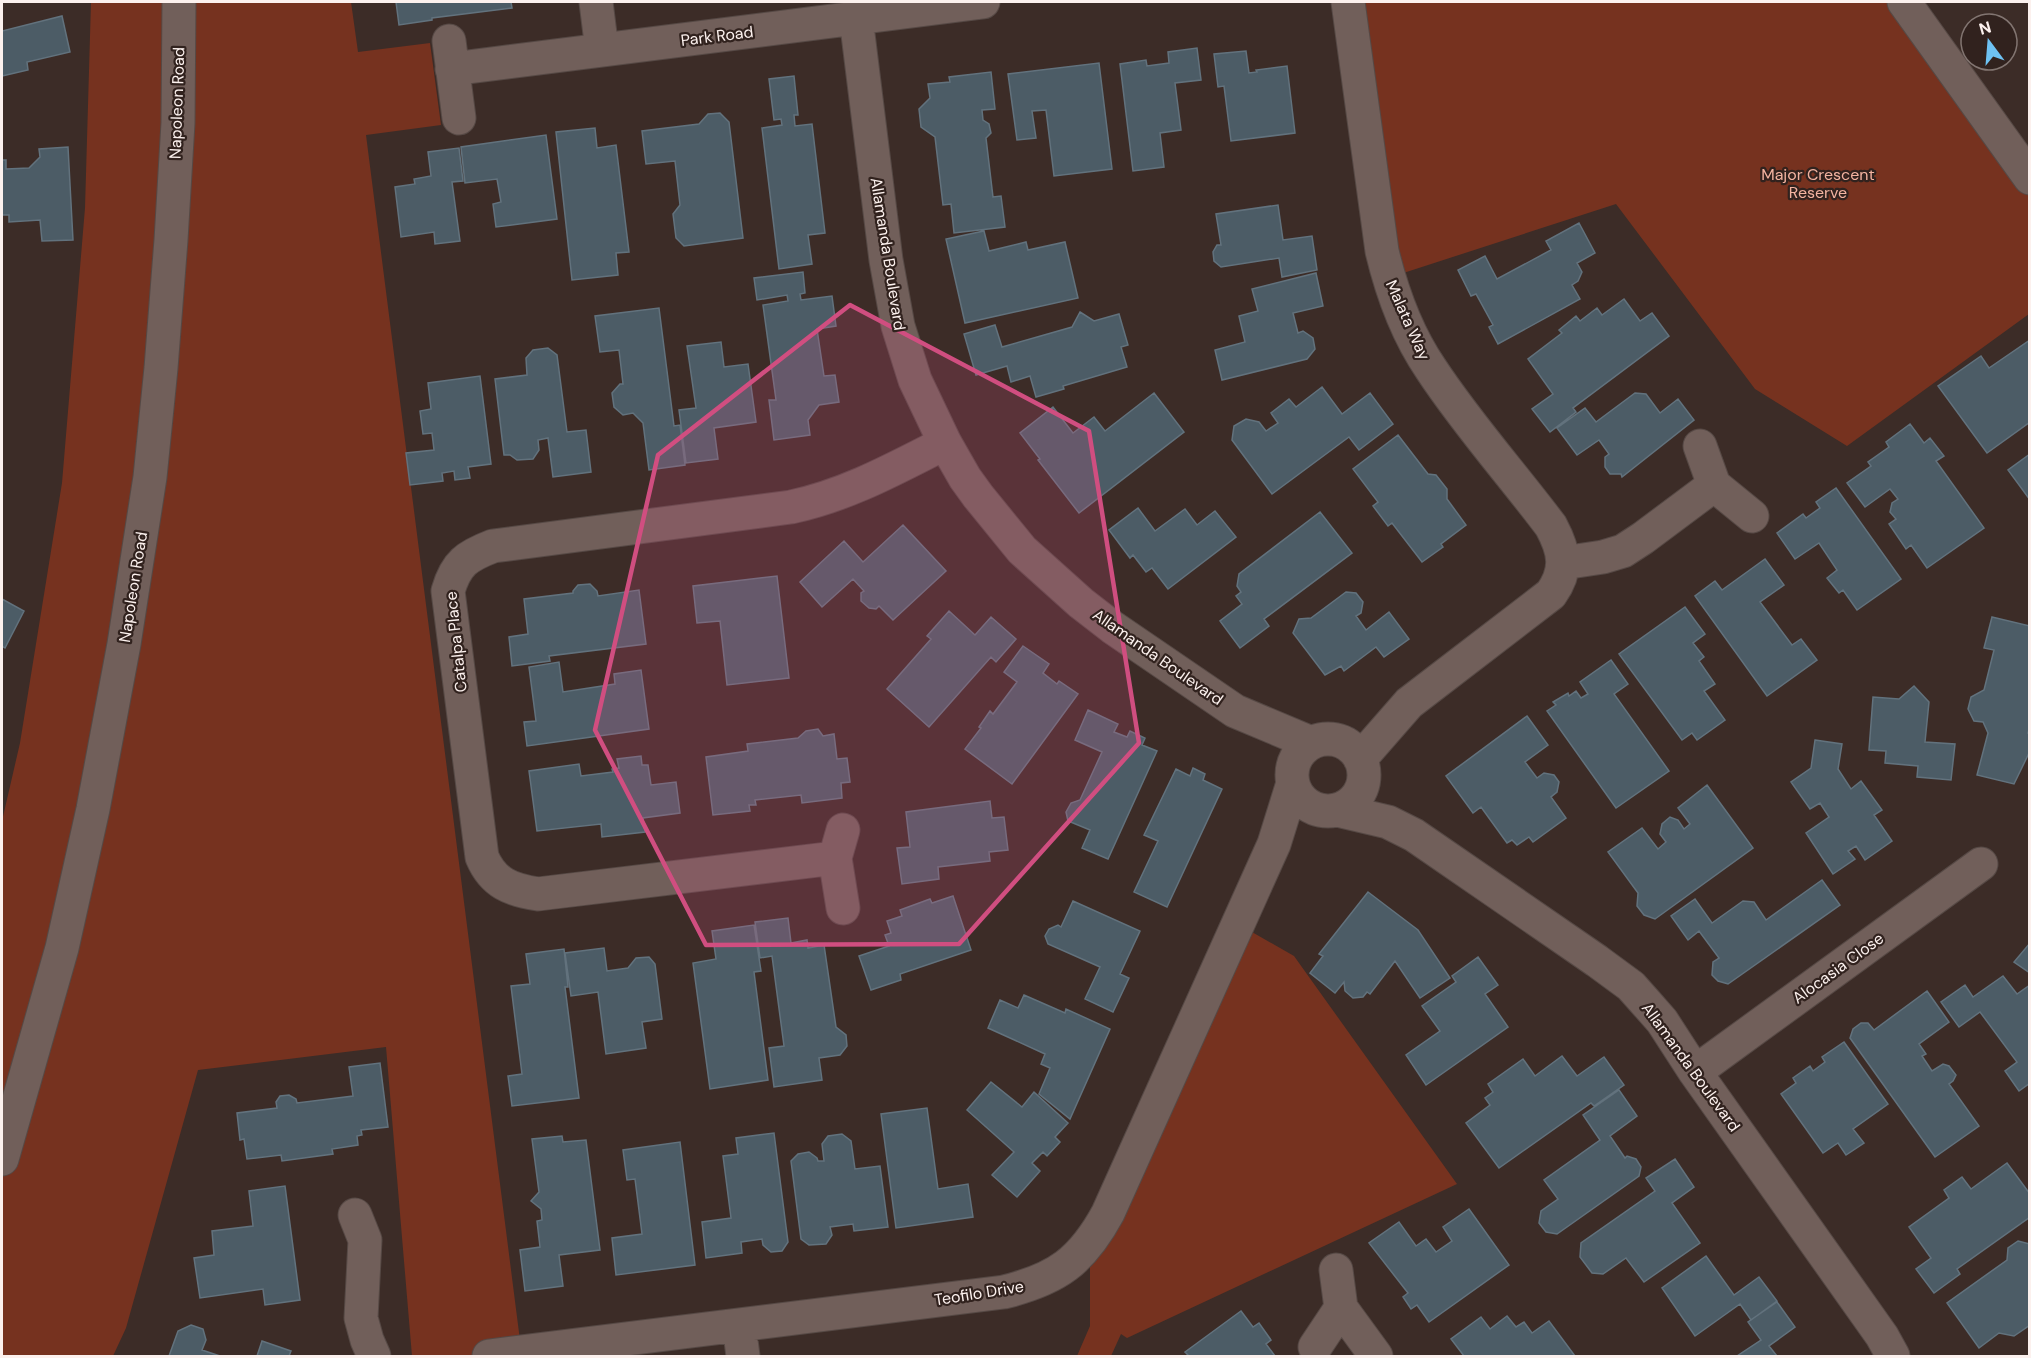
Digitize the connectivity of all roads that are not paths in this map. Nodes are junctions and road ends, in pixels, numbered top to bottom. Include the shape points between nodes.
1 (179, 2) edge
2 (596, 2) edge
3 (983, 2) edge
4 (1348, 2) edge
5 (1904, 2) edge
6 (855, 18) junction
7 (602, 50) junction
8 (459, 118) dead end
9 (2030, 178) edge
10 (945, 443) junction
11 (1700, 446) dead end
12 (1714, 485) junction
13 (1752, 516) dead end
14 (1563, 563) junction
15 (1409, 703) junction
16 (1235, 711) junction
17 (1320, 741) junction
18 (1362, 770) junction
19 (1292, 778) junction
20 (1328, 810) junction
21 (1414, 835) junction
22 (1274, 844) junction
23 (1982, 864) dead end
24 (843, 908) dead end
25 (1695, 1071) junction
26 (2, 1160) edge
27 (355, 1215) dead end
28 (1336, 1270) dead end
29 (1341, 1308) junction
30 (741, 1341) edge
31 (1315, 1347) dead end
32 (1893, 1350) edge
33 (374, 1356) edge
34 (489, 1356) edge
35 (1376, 1356) edge

1 - 26 street, Napoleon Road via 178,123 171,240 150,477 91,821 62,948
2 - 7 street
3 - 6 street, Park Road
4 - 14 street, Malata Way via 1378,233 1399,308 1430,368 1551,526
5 - 9 street
6 - 7 street, Park Road
6 - 10 street, Allamanda Boulevard via 894,308 915,380
7 - 8 street, Park Road via 450,55
10 - 16 street, Allamanda Boulevard via 978,496 1036,563 1112,627
10 - 24 street, Catalpa Place via 853,489 813,502 493,546 464,561 453,575 448,591 482,857 488,869 504,883 513,890 538,894 839,844
11 - 12 street
12 - 13 street
12 - 14 street via 1623,551
14 - 15 street via 1558,583 1540,604
15 - 17 street
15 - 18 street
16 - 17 street, Allamanda Boulevard
16 - 19 street, Allamanda Boulevard
17 - 18 street via 1348,745 1355,751
17 - 19 street via 1297,756
18 - 20 street via 1360,792 1354,800
18 - 21 street, Allamanda Boulevard
19 - 20 street via 1299,797 1308,805
19 - 22 street, Teofilo Drive
20 - 21 street, Allamanda Boulevard via 1388,822
20 - 22 street, Teofilo Drive
21 - 25 street, Allamanda Boulevard via 1631,986 1662,1022
22 - 30 street, Teofilo Drive via 1108,1213 1090,1244 1076,1258 1043,1280 1004,1292
23 - 25 street, Alocasia Close
25 - 32 street, Allamanda Boulevard
27 - 33 street via 365,1240 361,1318
28 - 29 street
29 - 31 street
29 - 35 street
30 - 34 street, Teofilo Drive

